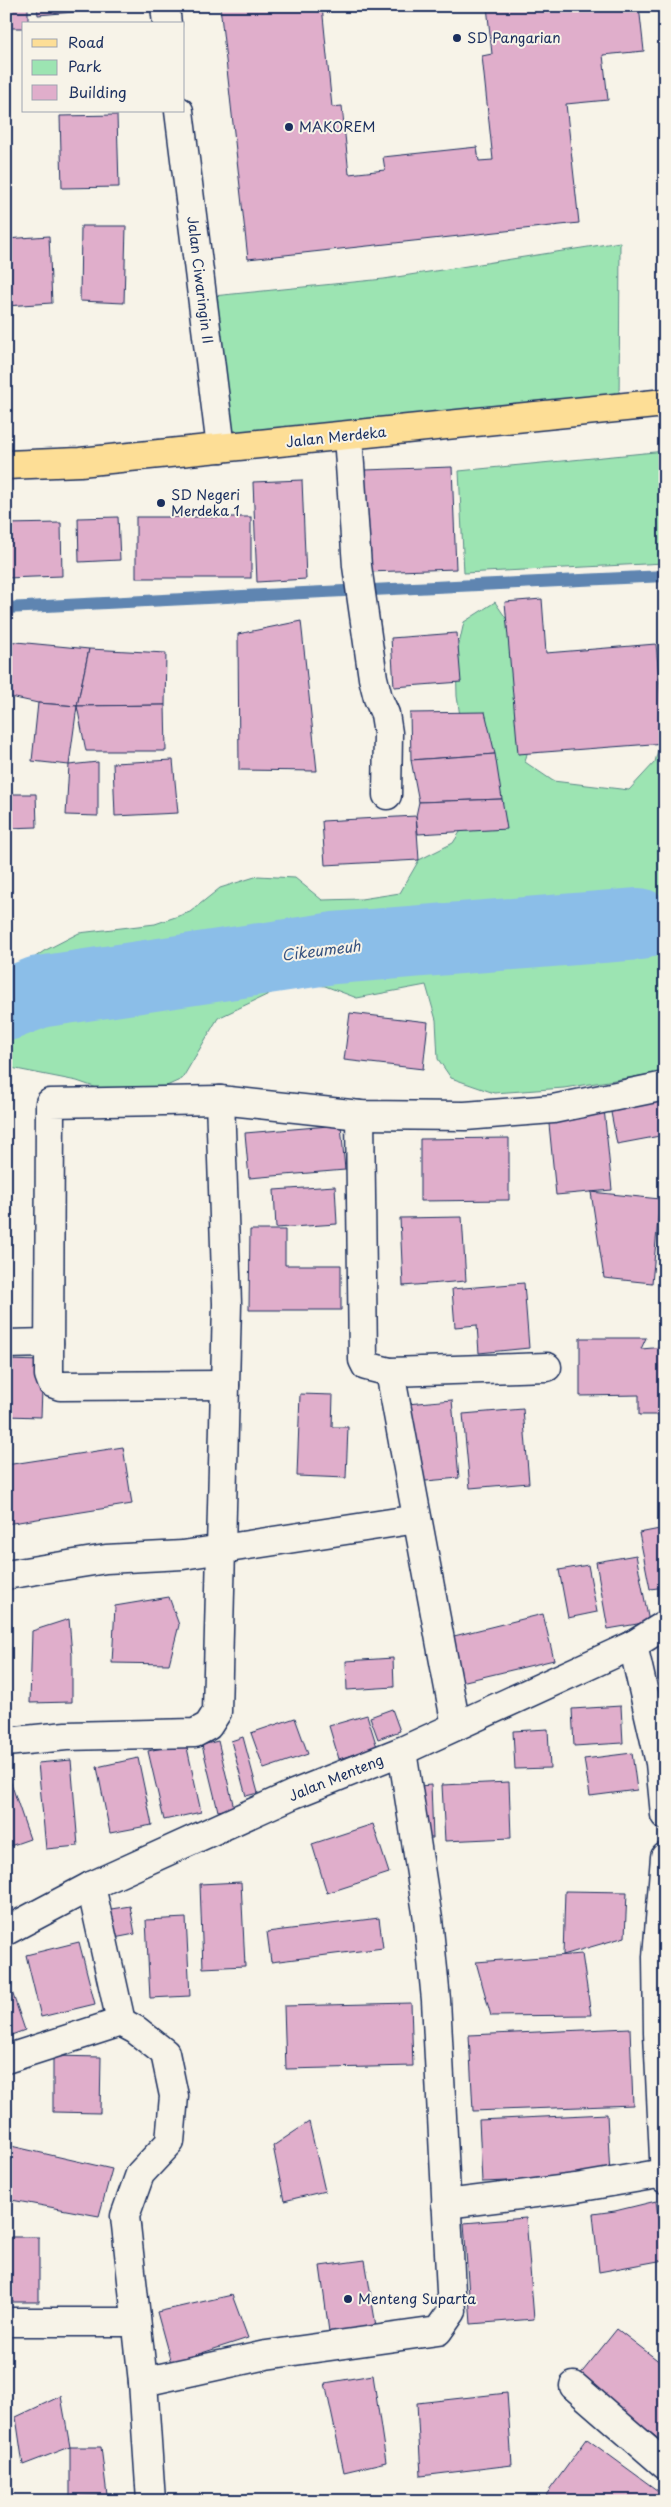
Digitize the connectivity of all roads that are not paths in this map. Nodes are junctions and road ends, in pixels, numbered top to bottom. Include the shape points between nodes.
1 (165, 6) edge
2 (167, 22) edge
3 (179, 112) edge
4 (665, 403) edge
5 (348, 436) junction
6 (221, 448) junction
7 (6, 465) edge
8 (388, 795) dead end
9 (665, 1086) edge
10 (220, 1100) junction
11 (360, 1115) junction
12 (49, 1343) junction
13 (6, 1344) edge
14 (547, 1367) dead end
15 (390, 1372) junction
16 (225, 1385) junction
17 (417, 1520) junction
18 (219, 1550) junction
19 (6, 1575) edge
20 (665, 1625) edge
21 (634, 1645) junction
22 (456, 1726) junction
23 (6, 1742) edge
24 (402, 1751) junction
25 (665, 1815) edge
26 (665, 1857) edge
27 (91, 1886) junction
28 (6, 1931) edge
29 (121, 2022) junction
30 (6, 2059) edge
31 (664, 2176) edge
32 (446, 2204) junction
33 (6, 2322) edge
34 (136, 2322) junction
35 (143, 2382) junction
36 (574, 2386) dead end
37 (665, 2465) edge
38 (151, 2501) edge

1 - 2 street
3 - 6 street, Jalan Ciwaringin II
4 - 5 main road, Jalan Merdeka
5 - 6 main road, Jalan Merdeka
5 - 8 street via 357,566 373,678 388,733
6 - 7 main road, Jalan Merdeka via 80,462
9 - 11 street via 553,1109 517,1113
10 - 11 street
10 - 12 street via 50,1103
10 - 16 street via 227,1304
11 - 15 street via 363,1360 366,1366
12 - 13 street
12 - 16 street via 48,1375 52,1383 60,1386
14 - 15 street
15 - 17 street
16 - 18 street
17 - 18 street
17 - 22 street
18 - 19 street via 106,1559
18 - 23 street via 217,1712 208,1726 195,1733 66,1736
20 - 21 street, Jalan Menteng
21 - 22 street, Jalan Menteng
21 - 25 street via 660,1763
22 - 24 street, Jalan Menteng
24 - 27 street, Jalan Menteng via 294,1794
24 - 32 street via 428,1919
26 - 31 street via 657,1957
27 - 28 street, Jalan Menteng
27 - 29 street
29 - 30 street
29 - 34 street via 164,2053 174,2096 170,2142 140,2174 125,2216
31 - 32 street
32 - 35 street via 452,2311 438,2331 266,2355
33 - 34 street
34 - 35 street
35 - 38 street
36 - 37 street

